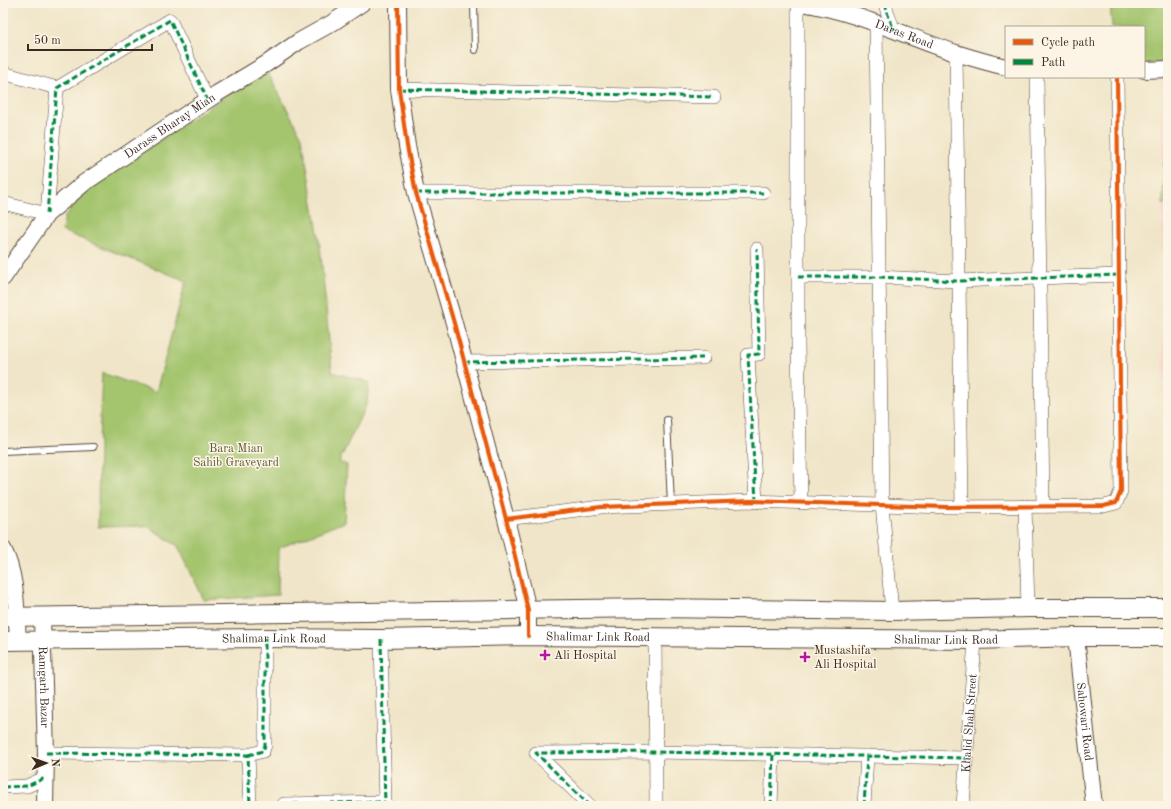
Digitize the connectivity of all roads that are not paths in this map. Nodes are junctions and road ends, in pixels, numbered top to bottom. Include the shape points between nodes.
1 (362, 3) edge
2 (398, 3) edge
3 (474, 3) edge
4 (798, 3) edge
5 (802, 3) edge
6 (805, 3) edge
7 (885, 3) edge
8 (876, 24) junction
9 (894, 30) junction
10 (475, 50) dead end
11 (956, 53) junction
12 (1005, 67) edge
13 (1168, 69) edge
14 (1145, 70) edge
15 (3, 74) edge
16 (1037, 78) edge
17 (1117, 78) edge
18 (57, 88) junction
19 (399, 89) junction
20 (714, 97) dead end
21 (208, 100) junction
22 (763, 193) dead end
23 (416, 194) junction
24 (3, 203) edge
25 (47, 214) junction
26 (757, 249) dead end
27 (1119, 275) junction
28 (798, 277) junction
29 (879, 277) junction
30 (3, 278) edge
31 (1040, 278) junction
32 (958, 281) junction
33 (703, 358) dead end
34 (464, 362) junction
35 (667, 420) dead end
36 (93, 447) dead end
37 (3, 451) edge
38 (756, 502) junction
39 (802, 503) junction
40 (671, 504) junction
41 (882, 505) junction
42 (1026, 506) junction
43 (1043, 506) junction
44 (962, 507) junction
45 (506, 519) junction
46 (3, 549) edge
47 (1028, 608) junction
48 (1168, 608) edge
49 (528, 610) junction
50 (892, 610) junction
51 (10, 617) edge
52 (42, 617) junction
53 (528, 636) junction
54 (655, 636) junction
55 (1168, 636) edge
56 (1076, 637) junction
57 (265, 638) junction
58 (381, 639) junction
59 (975, 640) junction
60 (10, 641) edge
61 (43, 641) junction
62 (656, 752) junction
63 (46, 753) junction
64 (773, 754) junction
65 (248, 755) junction
66 (867, 756) junction
67 (966, 758) junction
68 (45, 778) junction
69 (3, 787) edge
70 (284, 804) dead end
71 (384, 804) edge
72 (45, 806) edge
73 (250, 806) edge
74 (590, 806) edge
75 (656, 806) edge
76 (771, 806) edge
77 (864, 806) edge
78 (963, 806) edge
79 (1094, 806) edge

1 - 21 street, Darass Bharay Mian
2 - 19 street
3 - 10 lane
4 - 28 street
5 - 6 street, Daras Road
6 - 8 street, Daras Road via 819,5
7 - 9 street
8 - 9 street, Daras Road
8 - 29 street
9 - 11 street, Daras Road
11 - 12 street, Daras Road
11 - 32 street
13 - 14 street
15 - 18 street
16 - 31 street
17 - 27 street
18 - 21 street via 170,20
18 - 25 street
19 - 20 street
19 - 23 street via 406,146
21 - 25 street, Darass Bharay Mian via 84,183
22 - 23 street
23 - 34 street
24 - 25 street
25 - 30 street, Darass Bharay Mian
26 - 38 street via 759,354 748,355
27 - 31 street
27 - 43 street via 1122,491 1116,503 1104,506
28 - 29 street
28 - 39 street
29 - 32 street
29 - 41 street
31 - 32 street
31 - 43 street
32 - 44 street
33 - 34 street
34 - 45 street
35 - 40 lane
36 - 37 lane
38 - 39 street
38 - 40 street
39 - 41 street
40 - 45 street via 601,507
41 - 44 street
41 - 50 street
42 - 43 street
42 - 44 street
42 - 47 street
45 - 49 street
46 - 51 street via 9,560 15,594
47 - 48 main road, Shalimar Link Road
47 - 50 main road, Shalimar Link Road
49 - 50 main road, Shalimar Link Road
49 - 52 main road, Shalimar Link Road
49 - 53 street
51 - 52 main road, Shalimar Link Road
51 - 60 street
52 - 61 street, Ramgarh Bazar
53 - 54 main road, Shalimar Link Road
53 - 58 main road, Shalimar Link Road
54 - 59 main road, Shalimar Link Road
54 - 62 street
55 - 56 main road, Shalimar Link Road
56 - 59 main road, Shalimar Link Road
56 - 79 street, Sahowari Road
57 - 58 main road, Shalimar Link Road
57 - 61 main road, Shalimar Link Road
57 - 65 street via 265,745 263,751
58 - 71 street
59 - 67 street, Khalid Shah Street
60 - 61 main road, Shalimar Link Road
61 - 63 street, Ramgarh Bazar
62 - 64 street
62 - 74 street via 536,753
62 - 75 street
63 - 65 street
63 - 68 street, Ramgarh Bazar
64 - 66 street
64 - 76 street
65 - 73 street
66 - 67 street
66 - 77 street
67 - 78 street, Khalid Shah Street
68 - 69 street via 27,786
68 - 72 street, Ramgarh Bazar
70 - 71 street

